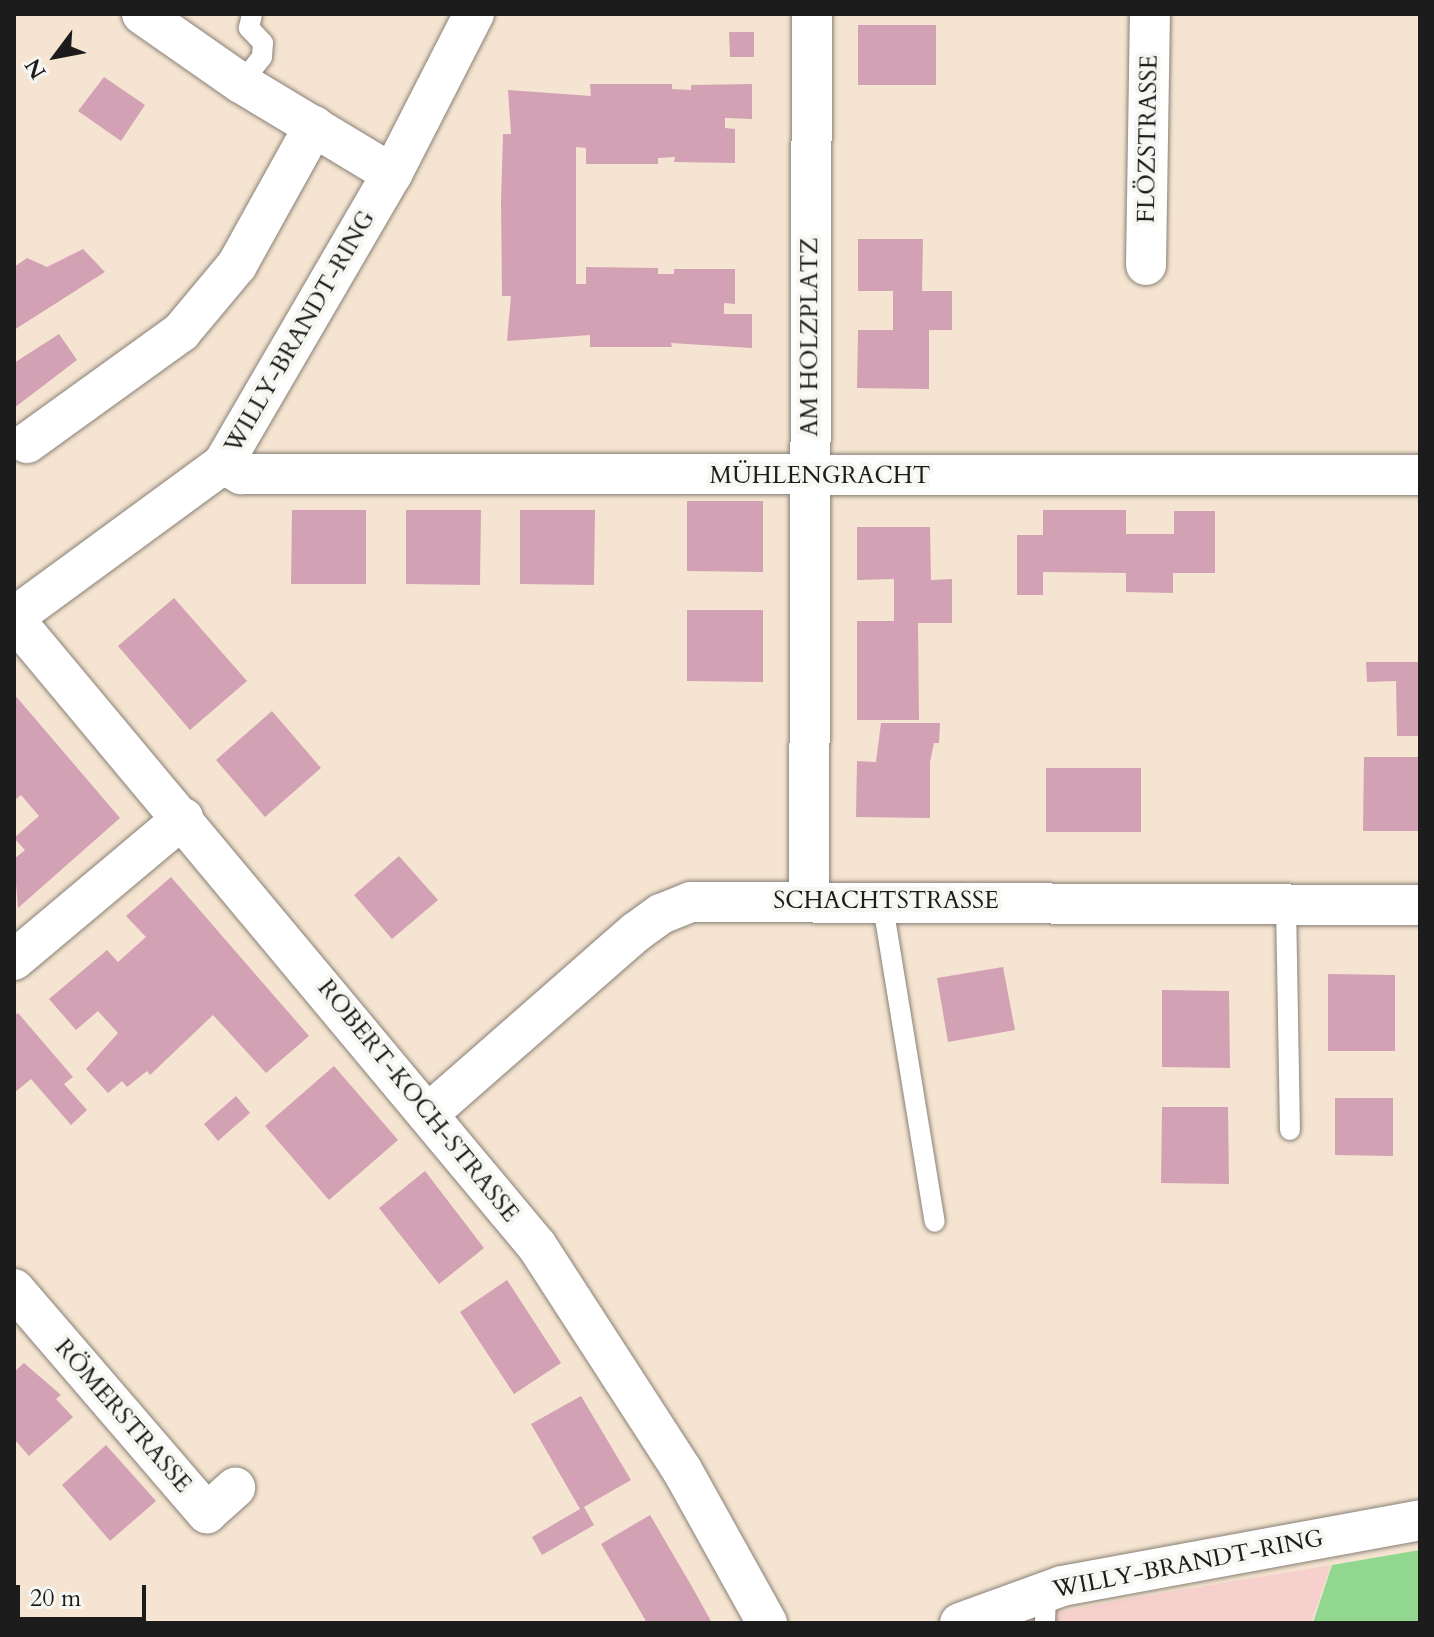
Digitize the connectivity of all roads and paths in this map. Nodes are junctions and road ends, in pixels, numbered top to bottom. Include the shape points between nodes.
1 (142, 14) edge
2 (252, 14) edge
3 (474, 14) edge
4 (812, 14) edge
5 (1150, 14) edge
6 (241, 83) junction
7 (314, 126) junction
8 (392, 174) junction
9 (1146, 265) dead end
10 (27, 443) dead end
11 (223, 464) junction
12 (1420, 475) edge
13 (810, 477) junction
14 (14, 618) edge
15 (183, 818) junction
16 (809, 900) junction
17 (882, 900) junction
18 (1286, 903) junction
19 (1420, 905) edge
20 (14, 960) edge
21 (429, 1113) junction
22 (1290, 1130) dead end
23 (935, 1222) dead end
24 (14, 1289) edge
25 (235, 1488) dead end
26 (1420, 1520) edge
27 (1046, 1607) edge
28 (767, 1623) edge
29 (960, 1623) edge

1 - 6 street
2 - 6 lane via 249,28 263,43 262,57
3 - 8 street, WILLY-BRANDT-RING
4 - 13 street, AM HOLZPLATZ
5 - 9 street, FLÖZSTRASSE
6 - 7 street
7 - 8 street
7 - 10 street via 237,265 181,332
8 - 11 street, WILLY-BRANDT-RING
11 - 13 street, MÜHLENGRACHT via 241,474
11 - 14 street, WILLY-BRANDT-RING
12 - 13 street, MÜHLENGRACHT
13 - 16 street, AM HOLZPLATZ
14 - 15 street, ROBERT-KOCH-STRASSE
15 - 20 street
15 - 21 street, ROBERT-KOCH-STRASSE
16 - 17 street, SCHACHTSTRASSE
16 - 21 street, SCHACHTSTRASSE via 691,902 661,914
17 - 18 street, SCHACHTSTRASSE
17 - 23 lane
18 - 19 street, SCHACHTSTRASSE
18 - 22 lane
21 - 28 street, ROBERT-KOCH-STRASSE via 537,1246 682,1470
24 - 25 street, RÖMERSTRASSE via 207,1513
26 - 27 street, WILLY-BRANDT-RING via 1158,1565
27 - 29 street, WILLY-BRANDT-RING

